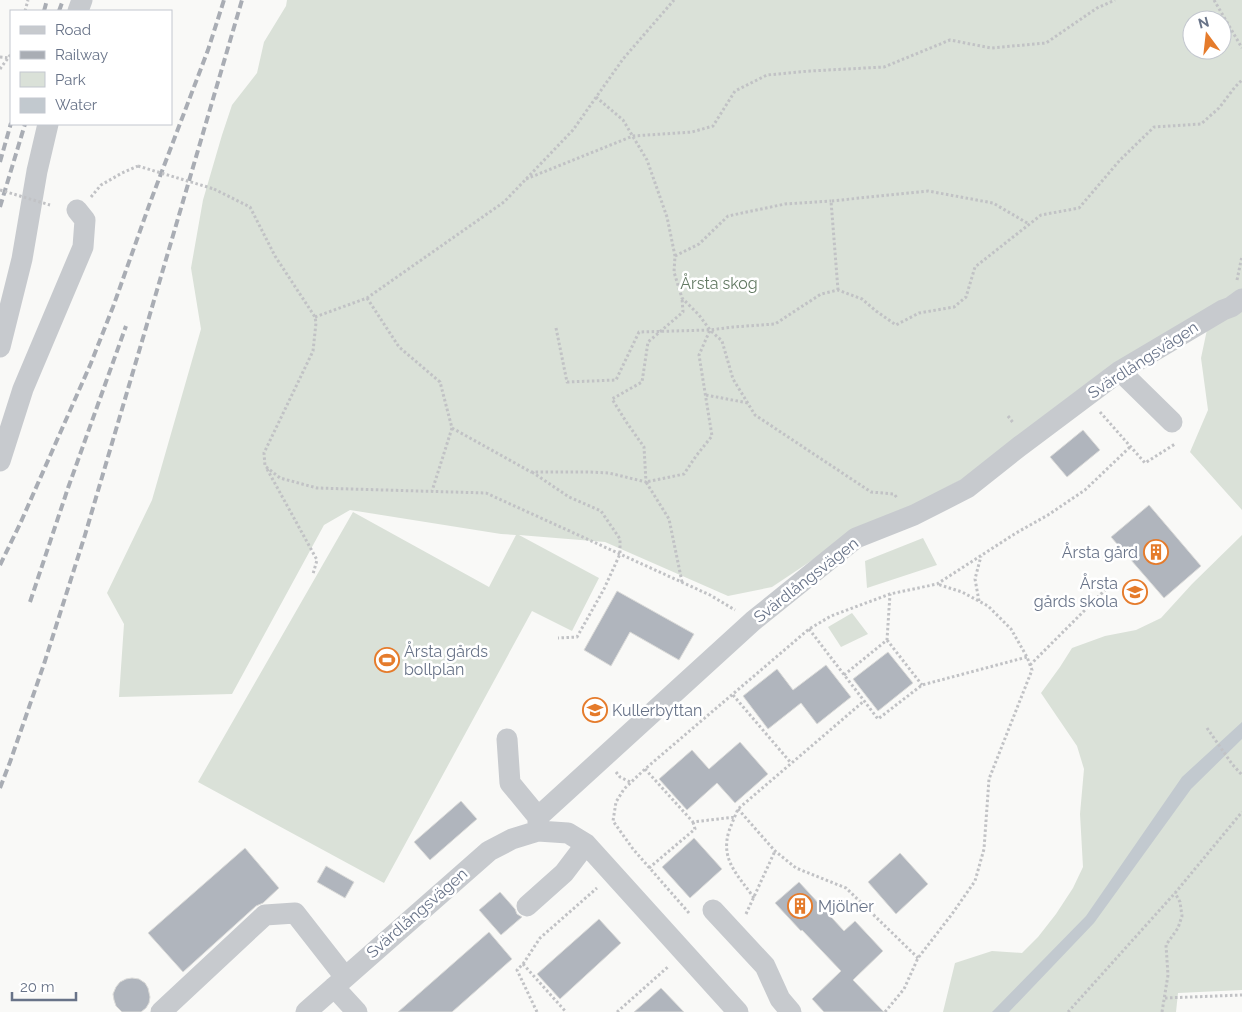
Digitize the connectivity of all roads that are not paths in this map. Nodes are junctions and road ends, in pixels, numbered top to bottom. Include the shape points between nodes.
1 (48, 125) edge
2 (78, 210) road end
3 (1242, 299) edge
4 (0, 347) edge
5 (1120, 371) junction
6 (1172, 422) road end
7 (0, 461) edge
8 (508, 739) dead end
9 (538, 824) junction
10 (586, 844) junction
11 (527, 906) dead end
12 (713, 910) dead end
13 (340, 982) junction
14 (161, 1012) edge
15 (306, 1012) edge
16 (357, 1012) edge
17 (738, 1012) edge
18 (791, 1012) edge

1 - 4 street via 22,259
2 - 7 street via 85,220 83,247 23,389
3 - 5 street, Svärdlångsvägen
5 - 6 street
5 - 9 street, Svärdlångsvägen via 967,488 914,515 856,538 753,621
8 - 9 street via 510,783
9 - 10 street, Svärdlångsvägen via 568,833
9 - 13 street, Svärdlångsvägen via 488,851
10 - 11 street via 564,873
10 - 17 street, Svärdlångsvägen
12 - 18 street via 765,966 780,999
13 - 14 street via 295,913 265,915
13 - 15 street, Svärdlångsvägen
13 - 16 street

